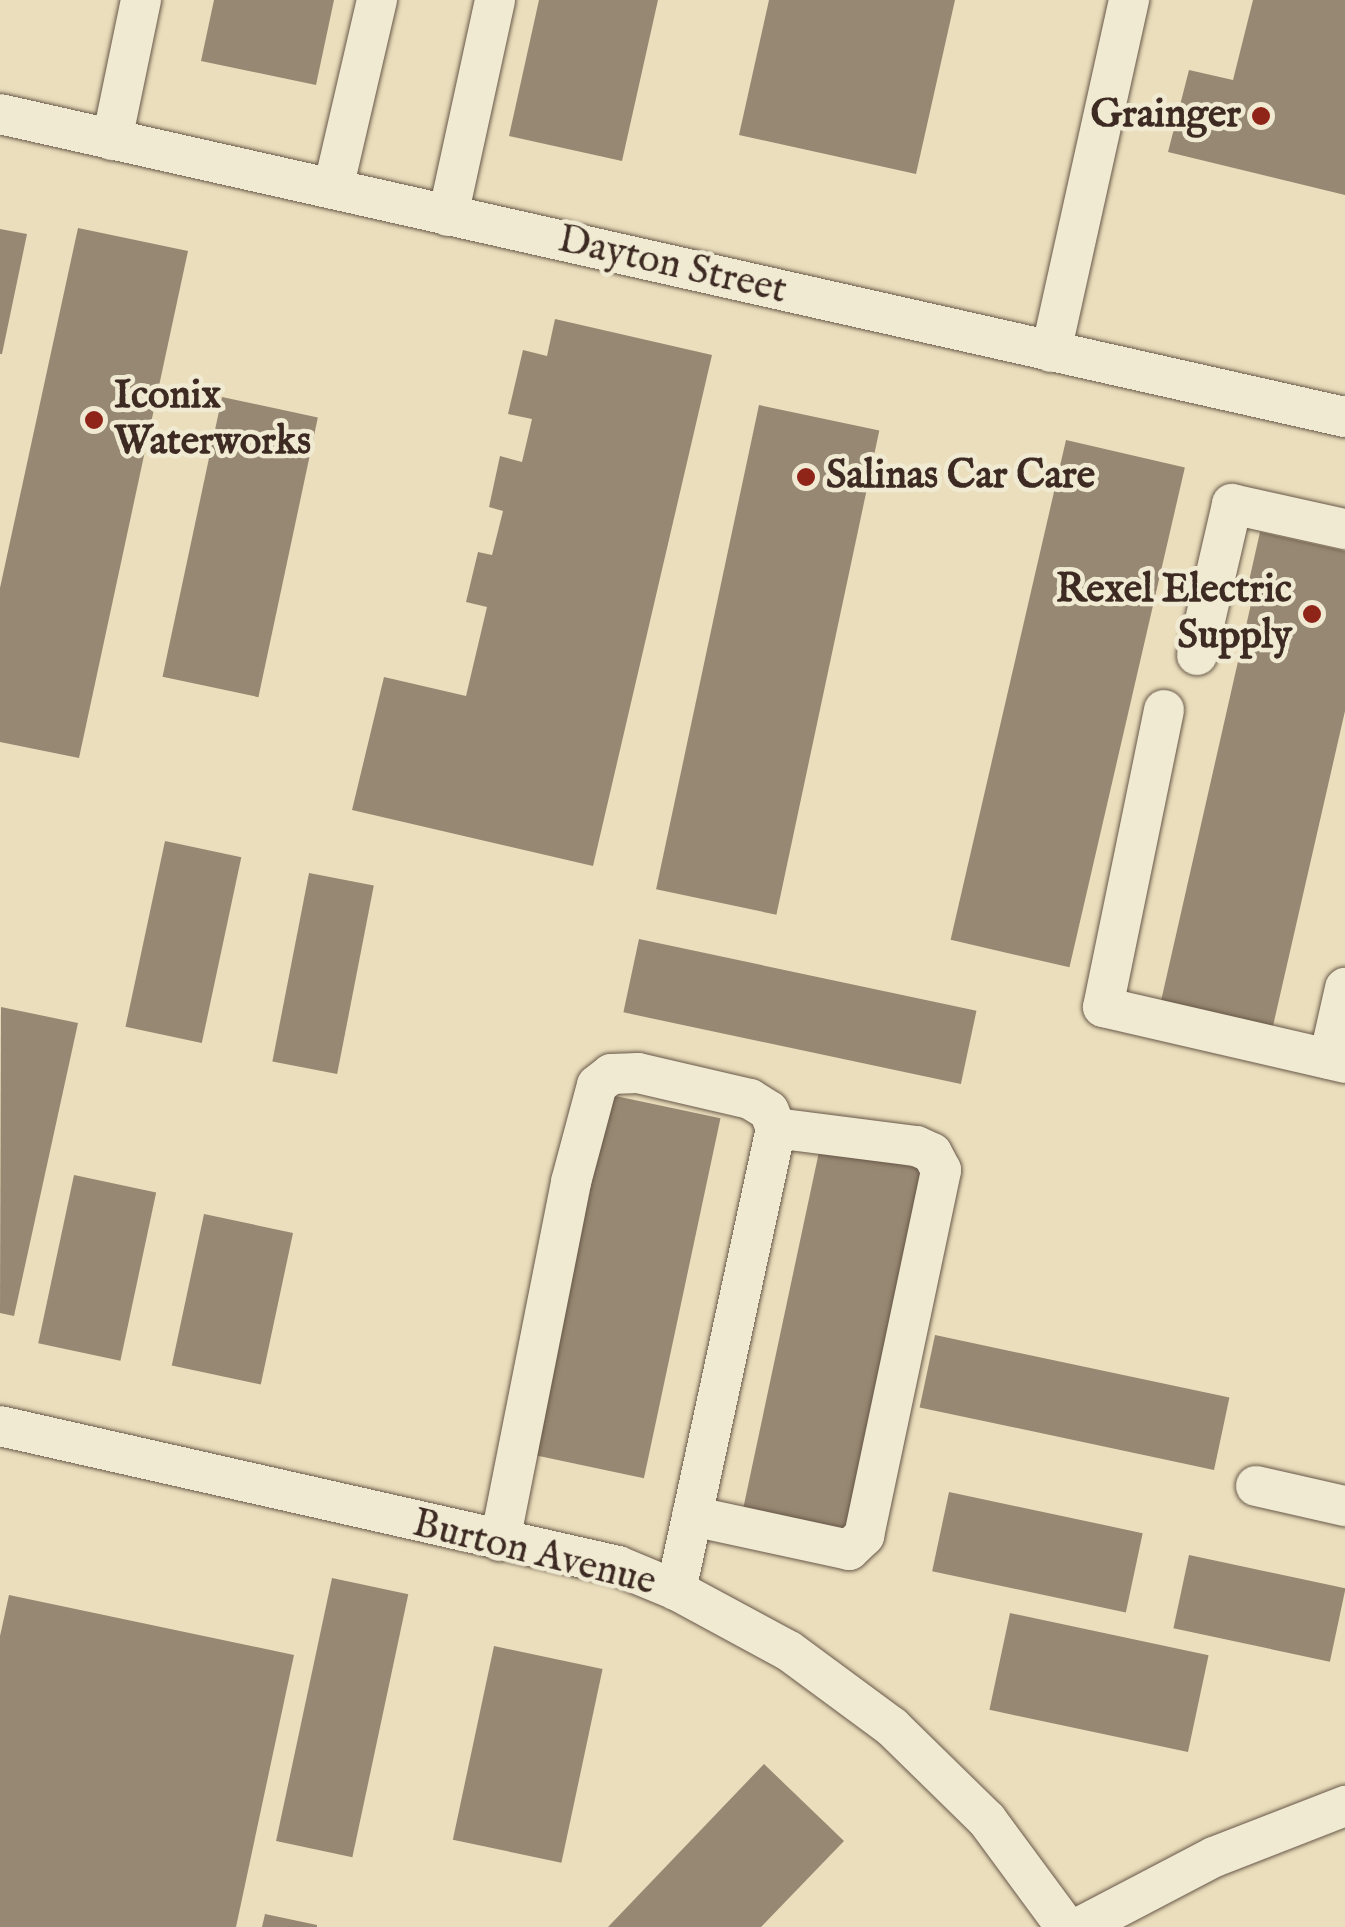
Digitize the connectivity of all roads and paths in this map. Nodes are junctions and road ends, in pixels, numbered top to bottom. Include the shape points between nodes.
1 (141, 0) edge
2 (377, 0) edge
3 (495, 0) edge
4 (1129, 0) edge
5 (0, 114) edge
6 (112, 140) junction
7 (333, 190) junction
8 (448, 216) junction
9 (1051, 352) junction
10 (1345, 418) edge
11 (1345, 530) edge
12 (1197, 655) dead end
13 (1164, 710) dead end
14 (1345, 988) edge
15 (1337, 1061) edge
16 (776, 1128) junction
17 (0, 1426) edge
18 (1256, 1486) dead end
19 (1345, 1506) edge
20 (692, 1516) junction
21 (500, 1541) junction
22 (676, 1590) junction
23 (1345, 1806) edge
24 (1066, 1927) edge
25 (1080, 1927) edge

1 - 6 street
2 - 7 street
3 - 8 street
4 - 9 street
5 - 6 street, Dayton Street
6 - 7 street, Dayton Street
7 - 8 street, Dayton Street
8 - 9 street, Dayton Street
9 - 10 street, Dayton Street
11 - 12 street via 1232,504
13 - 15 street via 1102,1007
14 - 15 street
16 - 20 street
16 - 20 street via 916,1146 932,1153 941,1170 864,1536 849,1550
16 - 21 street via 769,1111 750,1099 638,1073 612,1074 598,1085 571,1182
17 - 21 street, Burton Avenue
18 - 19 street
20 - 22 street
21 - 22 street, Burton Avenue via 618,1566
22 - 24 street, Burton Avenue via 789,1651 892,1727 987,1820
23 - 25 street via 1214,1857

